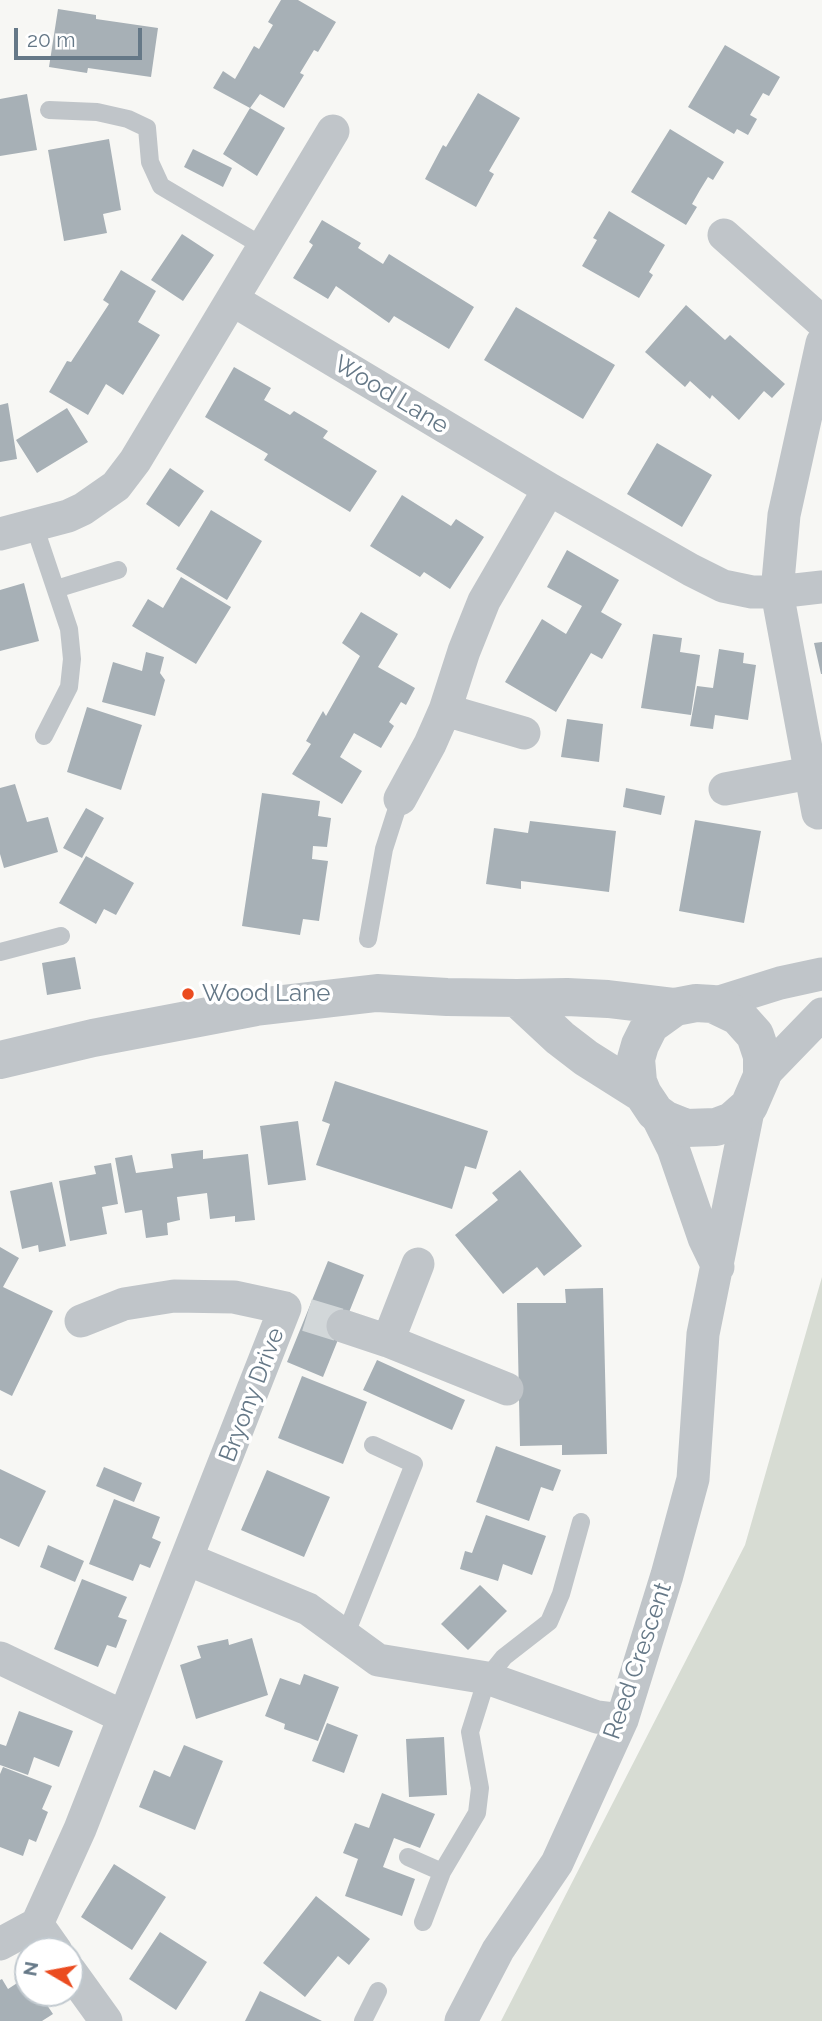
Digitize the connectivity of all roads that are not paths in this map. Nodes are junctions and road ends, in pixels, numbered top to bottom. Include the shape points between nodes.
1 (49, 110) dead end
2 (333, 131) dead end
3 (724, 234) dead end
4 (264, 247) junction
5 (233, 300) junction
6 (822, 322) edge
7 (822, 343) edge
8 (549, 489) junction
9 (34, 525) junction
10 (0, 534) edge
11 (118, 570) dead end
12 (822, 587) edge
13 (56, 589) junction
14 (777, 592) junction
15 (445, 710) junction
16 (524, 733) dead end
17 (44, 736) dead end
18 (810, 773) junction
19 (725, 789) dead end
20 (400, 799) joint
21 (818, 813) dead end
22 (61, 936) dead end
23 (368, 939) dead end
24 (0, 952) edge
25 (822, 974) edge
26 (517, 998) junction
27 (713, 1004) junction
28 (675, 1007) junction
29 (822, 1014) edge
30 (0, 1060) edge
31 (755, 1091) junction
32 (649, 1103) junction
33 (418, 1264) dead end
34 (718, 1267) junction
35 (81, 1321) dead end
36 (343, 1326) tunnel mouth
37 (388, 1340) junction
38 (507, 1389) dead end
39 (373, 1445) dead end
40 (581, 1522) dead end
41 (187, 1559) junction
42 (345, 1636) junction
43 (0, 1658) edge
44 (487, 1678) junction
45 (124, 1717) junction
46 (622, 1720) junction
47 (408, 1857) dead end
48 (442, 1872) junction
49 (423, 1922) dead end
50 (37, 1924) junction
51 (46, 1937) edge
52 (0, 1944) edge
53 (84, 1990) edge
54 (378, 1991) dead end
55 (106, 2021) edge
56 (363, 2021) edge
57 (461, 2021) edge

1 - 4 lane via 97,112 147,128 149,162 161,186
2 - 4 street
3 - 6 street
4 - 5 street
5 - 8 street, Wood Lane
5 - 9 street via 116,486 83,509
7 - 14 street via 785,515
8 - 14 street, Wood Lane via 723,586
8 - 15 street via 484,601
9 - 10 street
9 - 13 lane
11 - 13 lane
12 - 14 street, Wood Lane
13 - 17 lane via 69,629 72,659 69,687
14 - 18 street
15 - 16 street
15 - 20 street
18 - 19 street
18 - 21 street
20 - 23 lane via 384,849
22 - 24 lane
25 - 27 street
26 - 28 street via 567,997
26 - 30 street via 377,993 317,999 120,1033
26 - 32 street via 577,1051
27 - 28 street
27 - 31 street via 738,1016 755,1035 762,1056
28 - 32 street via 650,1026 636,1059 638,1082
29 - 31 street
31 - 32 street via 732,1121 716,1127 686,1128 666,1120
31 - 34 street, Reed Crescent
32 - 34 street via 673,1148
33 - 37 street
34 - 46 street, Reed Crescent via 703,1334 693,1479
35 - 41 street, Bryony Drive via 124,1304 174,1296 234,1297 296,1311
36 - 37 street
37 - 38 street
39 - 42 lane via 414,1464
40 - 44 lane via 549,1622 504,1657
41 - 42 street via 308,1609
41 - 45 street, Bryony Drive
42 - 44 street via 378,1660
43 - 45 street
44 - 46 street via 597,1717
44 - 48 lane via 470,1732 480,1788 477,1813
45 - 50 street, Bryony Drive
46 - 57 street, Reed Crescent via 557,1863 498,1950
47 - 48 lane
48 - 49 lane
50 - 51 street
50 - 52 street
53 - 55 street
54 - 56 lane

